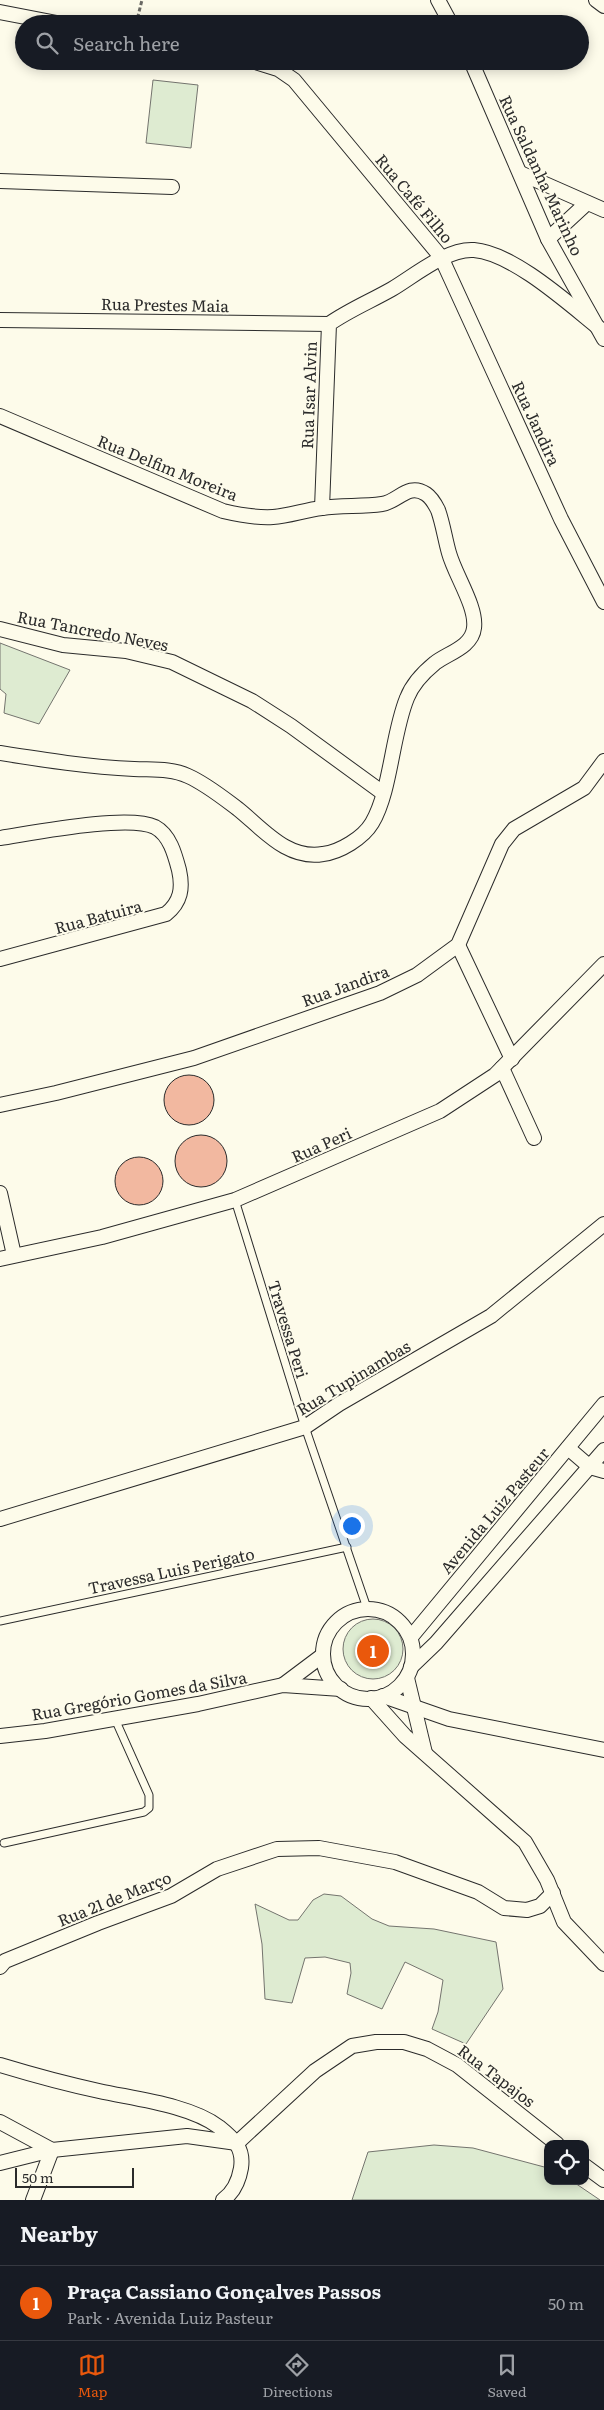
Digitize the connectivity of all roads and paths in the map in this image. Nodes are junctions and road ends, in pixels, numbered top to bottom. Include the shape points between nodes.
1 (142, 0) edge
2 (438, 0) edge
3 (596, 0) edge
4 (604, 6) edge
5 (0, 12) edge
6 (16, 15) edge
7 (138, 15) edge
8 (446, 15) edge
9 (278, 70) edge
10 (475, 70) edge
11 (520, 174) junction
12 (0, 181) edge
13 (172, 187) dead end
14 (587, 203) junction
15 (604, 210) edge
16 (548, 239) junction
17 (441, 257) junction
18 (0, 320) edge
19 (329, 324) junction
20 (601, 334) edge
21 (0, 416) edge
22 (322, 508) junction
23 (604, 602) edge
24 (0, 629) edge
25 (0, 753) edge
26 (604, 761) edge
27 (383, 793) junction
28 (0, 838) edge
29 (458, 945) junction
30 (0, 960) edge
31 (604, 964) edge
32 (507, 1064) junction
33 (0, 1105) edge
34 (534, 1138) dead end
35 (0, 1193) edge
36 (235, 1200) junction
37 (604, 1224) edge
38 (14, 1255) junction
39 (0, 1259) edge
40 (604, 1404) edge
41 (305, 1427) junction
42 (568, 1448) junction
43 (604, 1450) edge
44 (590, 1467) junction
45 (604, 1471) edge
46 (0, 1519) edge
47 (347, 1547) junction
48 (367, 1608) junction
49 (0, 1621) edge
50 (410, 1637) junction
51 (323, 1654) junction
52 (409, 1673) junction
53 (283, 1685) junction
54 (342, 1689) junction
55 (377, 1697) junction
56 (416, 1708) junction
57 (114, 1719) junction
58 (0, 1736) edge
59 (604, 1750) edge
60 (425, 1754) junction
61 (4, 1843) dead end
62 (553, 1894) junction
63 (604, 1964) edge
64 (0, 1967) edge
65 (0, 2065) edge
66 (0, 2122) edge
67 (552, 2140) edge
68 (237, 2143) junction
69 (52, 2150) junction
70 (0, 2163) edge
71 (589, 2169) edge
72 (604, 2180) edge
73 (33, 2200) edge
74 (223, 2200) edge

1 - 7 path
2 - 8 street
3 - 4 street
5 - 6 street
9 - 17 street, Rua Café Filho via 294,80
10 - 11 street, Rua Saldanha Marinho
11 - 14 street
11 - 16 street, Rua Saldanha Marinho
12 - 13 street
14 - 15 street
14 - 16 street
16 - 20 street, Rua Saldanha Marinho
17 - 19 street, Rua Isar Alvin
17 - 20 street, Rua Café Filho via 473,250 498,258 533,276
17 - 23 street, Rua Jandira via 562,519
18 - 19 street, Rua Prestes Maia
19 - 22 street, Rua Isar Alvin
21 - 22 street, Rua Delfim Moreira via 223,512 273,517
22 - 27 street, Rua Delfim Moreira via 391,503 414,489 425,493 438,510 449,554 475,617 470,640 434,664 417,680 408,696
24 - 27 street, Rua Tancredo Neves via 63,645 126,651 172,662 252,701
25 - 27 street via 134,769 162,769 186,775 240,811 266,835 306,855 334,851 365,832 373,821
26 - 29 street, Rua Jandira via 584,788 514,829 502,844
28 - 30 street, Rua Batuira via 122,821 147,825 157,828 167,839 175,853 182,881 181,895 174,908 166,914
29 - 32 street
29 - 33 street, Rua Jandira via 417,976 380,993 249,1039 194,1058
31 - 32 street, Rua Peri
32 - 34 street
32 - 36 street, Rua Peri via 472,1092 440,1111
35 - 38 street
36 - 38 street, Rua Peri via 102,1237
36 - 41 lane, Travessa Peri
37 - 41 street, Rua Tupinambas via 491,1316
38 - 39 street, Rua Peri
40 - 42 street, Avenida Luiz Pasteur
41 - 46 street, Rua Tupinambas
41 - 47 lane, Travessa Peri
42 - 44 street
42 - 50 street, Avenida Luiz Pasteur
43 - 44 street
44 - 45 street
44 - 52 street
47 - 48 lane, Travessa Peri
47 - 49 lane, Travessa Luis Perigato
48 - 50 street via 393,1616 404,1625
48 - 51 street via 341,1617 332,1626
50 - 52 street via 414,1652
51 - 53 street, Rua Gregório Gomes da Silva
51 - 54 street via 329,1676
52 - 55 street via 396,1690
52 - 56 street
53 - 54 street, Rua Gregório Gomes da Silva
53 - 57 street, Rua Gregório Gomes da Silva
54 - 55 street via 358,1697
55 - 56 street
55 - 60 street via 405,1736
56 - 59 street via 450,1719
56 - 60 street
57 - 58 street, Rua Gregório Gomes da Silva
57 - 61 lane via 149,1795 149,1808 144,1812
60 - 62 street via 525,1842
62 - 63 street via 564,1922
62 - 64 street, Rua 21 de Março via 540,1906 527,1910 504,1908 478,1892 395,1862 319,1848 277,1849 217,1869 172,1896 5,1961
65 - 68 street via 194,2115 218,2126
66 - 69 street
67 - 68 street, Rua Tapajos via 457,2065 428,2048 404,2042 376,2042 352,2046 315,2071
68 - 69 street via 187,2136
68 - 74 street via 242,2156 240,2173 232,2191
69 - 70 street
69 - 73 street
71 - 72 street

